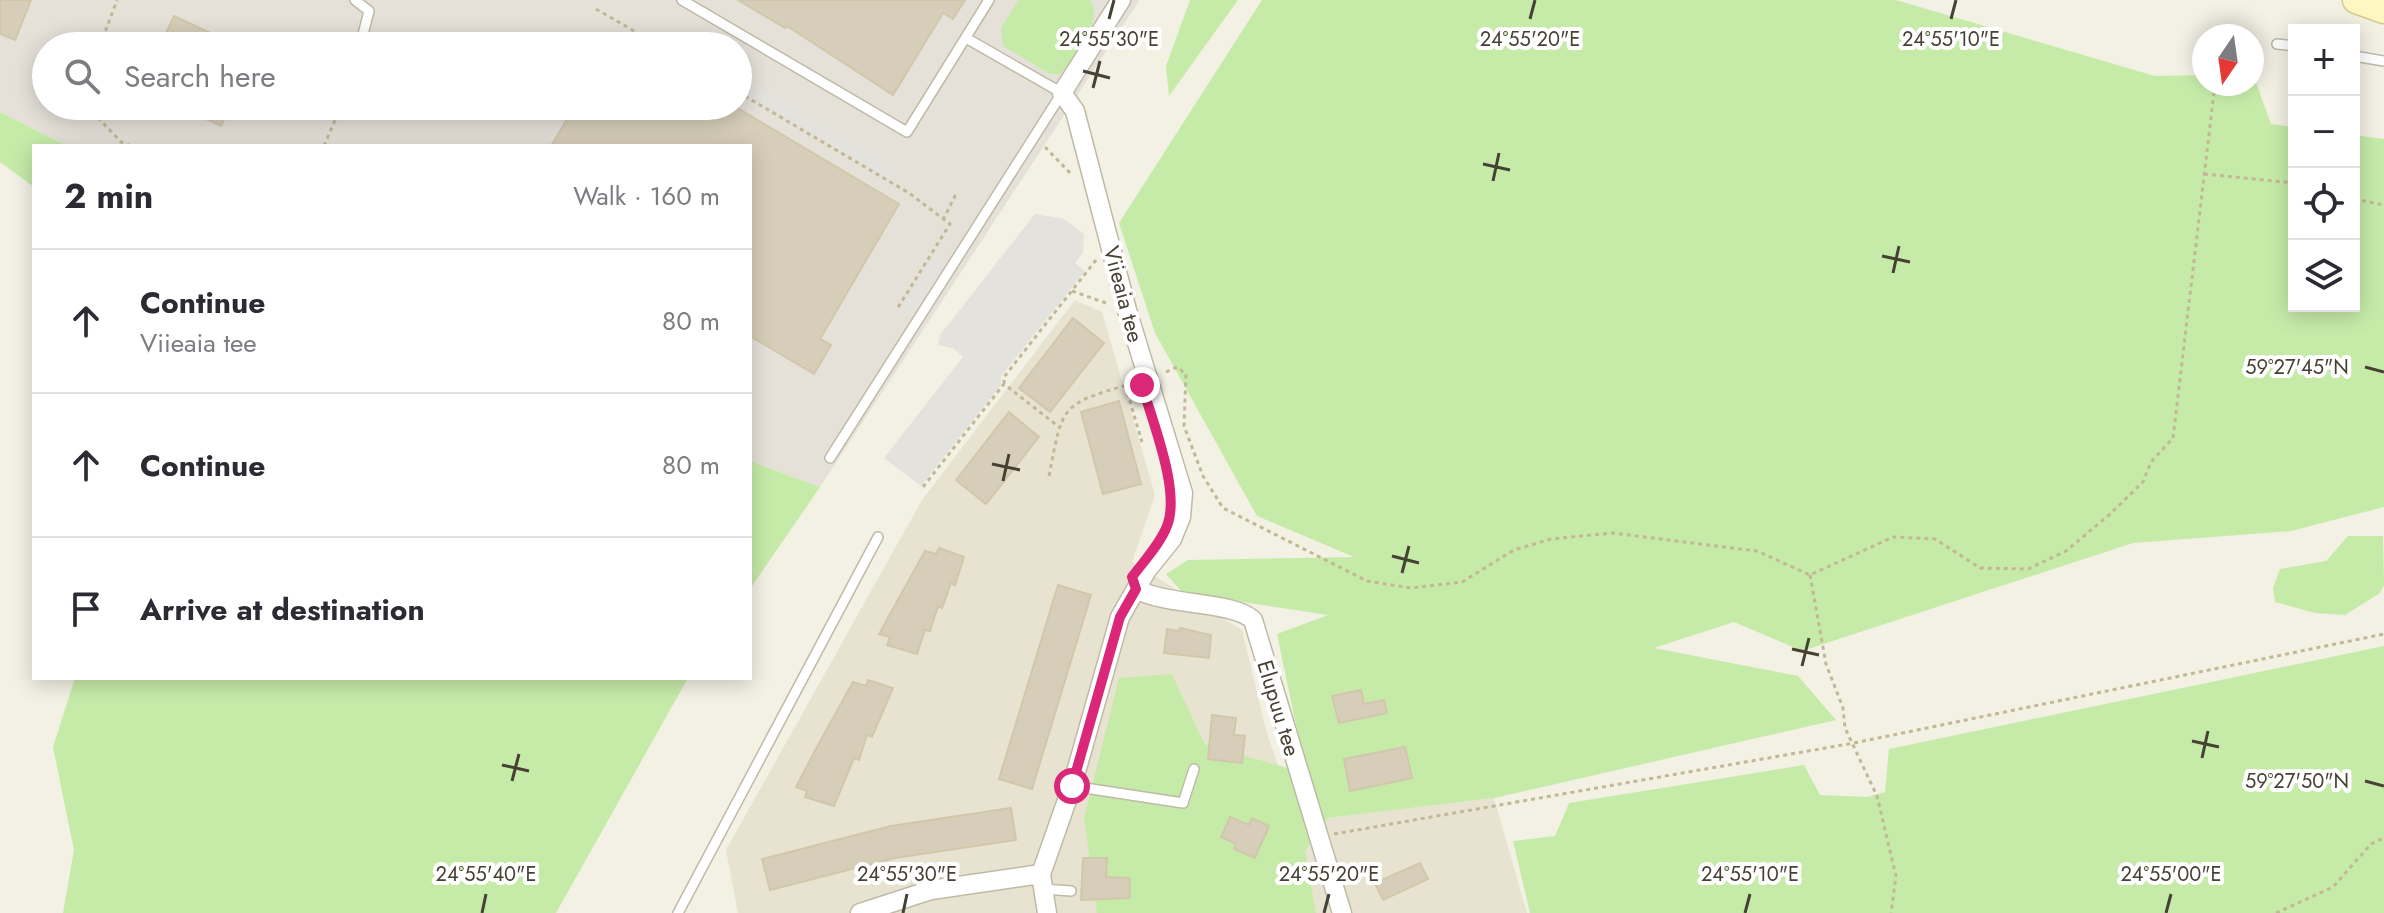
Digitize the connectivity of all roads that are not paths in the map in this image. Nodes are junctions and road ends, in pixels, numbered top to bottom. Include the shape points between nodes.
1 (355, 0) edge
2 (682, 0) edge
3 (989, 0) edge
4 (2356, 0) edge
5 (1116, 2) edge
6 (2384, 10) edge
7 (364, 32) edge
8 (737, 32) edge
9 (966, 38) junction
10 (752, 41) edge
11 (2277, 44) dead end
12 (2288, 45) edge
13 (2360, 57) edge
14 (2384, 61) edge
15 (1062, 93) junction
16 (830, 458) dead end
17 (878, 537) dead end
18 (1136, 589) junction
19 (1194, 769) dead end
20 (1072, 786) junction
21 (1042, 882) junction
22 (1071, 891) dead end
23 (678, 913) edge
24 (860, 913) edge
25 (1047, 913) edge
26 (1342, 913) edge

1 - 7 lane via 369,11
2 - 8 lane
3 - 9 lane
4 - 6 main road
5 - 15 street
9 - 10 lane via 907,132
9 - 15 lane
11 - 12 lane
13 - 14 lane
15 - 16 lane
15 - 18 street, Viieaia tee via 1075,111 1141,382 1183,493 1172,539
17 - 23 lane
18 - 20 street, Viieaia tee via 1120,617
18 - 26 street, Elupuu tee via 1153,598 1240,612 1253,620
19 - 20 lane via 1183,803
20 - 21 street, Viieaia tee
21 - 22 lane
21 - 24 street via 931,890
21 - 25 street, Viieaia tee

